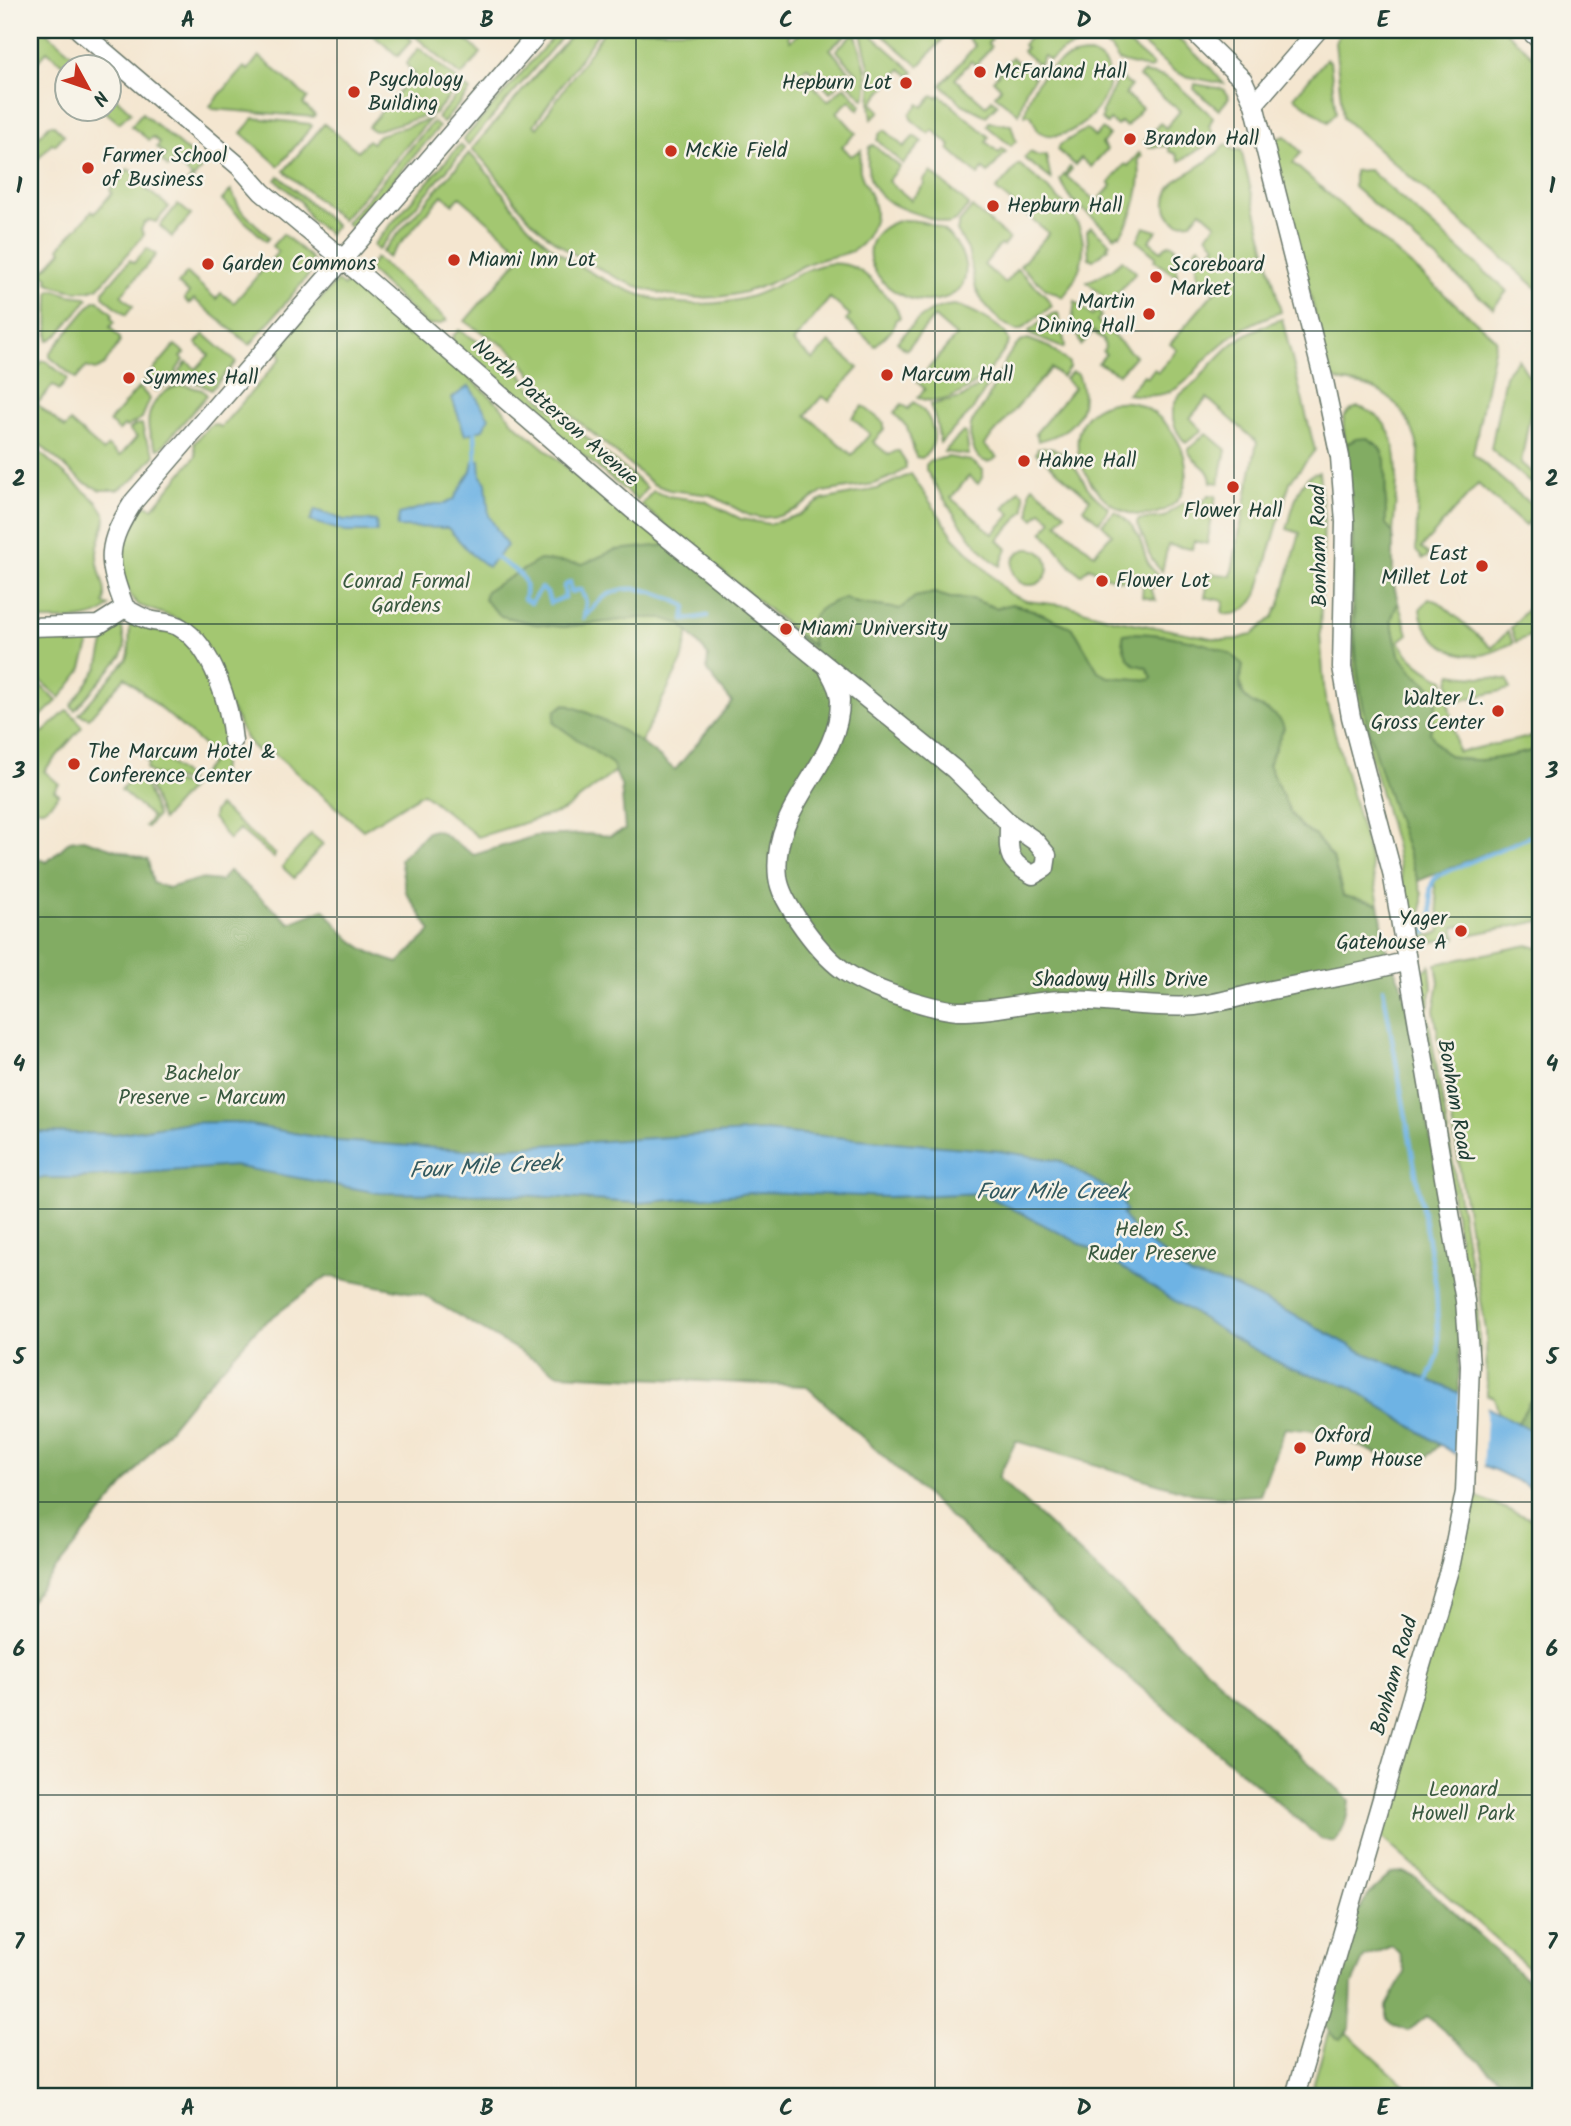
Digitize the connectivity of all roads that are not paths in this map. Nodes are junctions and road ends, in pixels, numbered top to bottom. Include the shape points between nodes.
1 (79, 30) edge
2 (541, 30) edge
3 (1192, 30) edge
4 (1318, 30) edge
5 (1529, 30) edge
6 (1541, 41) edge
7 (1254, 104) junction
8 (342, 259) junction
9 (125, 608) junction
10 (30, 627) edge
11 (828, 668) junction
12 (233, 741) dead end
13 (1009, 823) dead end
14 (1408, 961) junction
15 (1295, 2096) edge

1 - 8 street, North Patterson Avenue
2 - 8 street
3 - 7 street, Bonham Road via 1243,80
4 - 7 street
5 - 6 street
7 - 14 street, Bonham Road via 1340,457 1345,522 1342,667 1392,872
8 - 9 street via 122,519 111,556
8 - 11 street, North Patterson Avenue via 632,509
9 - 10 street via 98,625
9 - 12 street via 182,628 205,654 226,698
11 - 13 street, North Patterson Avenue via 954,769
11 - 14 street, Shadowy Hills Drive via 838,691 838,711 831,741 782,830 779,881 812,940 847,975 867,986 956,1011 1040,1000 1195,1006
14 - 15 street, Bonham Road via 1465,1301 1469,1387 1465,1492 1444,1589

